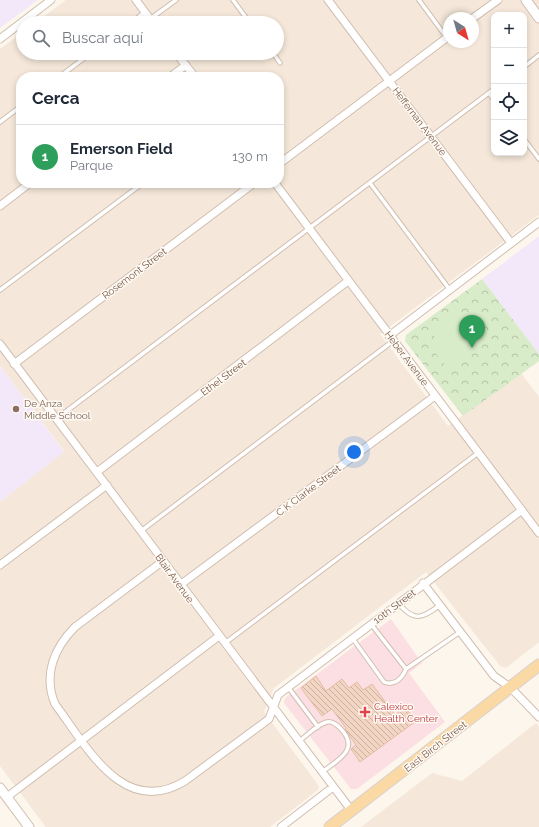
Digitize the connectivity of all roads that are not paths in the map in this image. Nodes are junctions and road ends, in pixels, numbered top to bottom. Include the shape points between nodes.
1 (51, 0) edge
2 (136, 0) edge
3 (176, 0) edge
4 (233, 0) edge
5 (328, 0) edge
6 (418, 0) edge
7 (498, 0) edge
8 (526, 0) edge
9 (145, 12) junction
10 (537, 12) edge
11 (479, 14) edge
12 (30, 16) edge
13 (140, 16) edge
14 (148, 16) edge
15 (158, 16) edge
16 (245, 16) edge
17 (16, 27) edge
18 (443, 31) edge
19 (0, 39) edge
20 (443, 41) edge
21 (539, 55) edge
22 (82, 60) edge
23 (182, 60) edge
24 (278, 60) edge
25 (280, 63) dead end
26 (186, 65) junction
27 (527, 65) edge
28 (66, 72) edge
29 (177, 72) edge
30 (191, 72) edge
31 (389, 80) junction
32 (489, 93) joint
33 (491, 96) edge
34 (16, 110) edge
35 (0, 122) edge
36 (431, 136) junction
37 (527, 143) edge
38 (539, 159) edge
39 (284, 160) edge
40 (370, 183) junction
41 (23, 188) edge
42 (136, 188) edge
43 (247, 188) edge
44 (279, 188) edge
45 (0, 206) edge
46 (539, 222) edge
47 (309, 228) junction
48 (511, 243) junction
49 (348, 282) junction
50 (0, 290) edge
51 (450, 290) junction
52 (391, 338) junction
53 (0, 344) edge
54 (14, 364) junction
55 (435, 396) junction
56 (56, 419) junction
57 (478, 453) junction
58 (97, 472) junction
59 (107, 485) junction
60 (522, 510) junction
61 (141, 531) junction
62 (539, 533) edge
63 (163, 561) junction
64 (0, 565) edge
65 (424, 583) junction
66 (180, 585) junction
67 (398, 602) junction
68 (440, 605) junction
69 (371, 623) junction
70 (460, 632) junction
71 (219, 636) junction
72 (352, 638) junction
73 (224, 644) junction
74 (539, 665) edge
75 (406, 669) junction
76 (288, 687) junction
77 (511, 688) junction
78 (273, 708) junction
79 (538, 713) edge
80 (318, 727) junction
81 (82, 740) junction
82 (299, 741) junction
83 (322, 772) junction
84 (334, 787) junction
85 (0, 788) edge
86 (7, 797) junction
87 (351, 810) junction
88 (29, 827) edge
89 (281, 827) edge
90 (330, 827) edge

1 - 12 street
2 - 9 street
3 - 15 lane
4 - 16 lane
5 - 31 street, Heffernan Avenue
6 - 18 lane
7 - 11 street
8 - 10 street
9 - 13 lane
9 - 14 street
17 - 19 street
20 - 31 street
21 - 27 lane
22 - 28 lane
23 - 26 street
24 - 25 lane
26 - 29 street
26 - 30 street
31 - 36 street, Heffernan Avenue
31 - 39 street
32 - 33 lane
32 - 36 lane
34 - 35 lane
36 - 40 lane
36 - 48 street, Heffernan Avenue
37 - 38 lane
40 - 47 lane
40 - 51 lane
41 - 45 street
42 - 50 lane
43 - 54 street, Rosemont Street
44 - 47 street, Heber Avenue
46 - 48 street
47 - 49 street, Heber Avenue
47 - 56 lane
48 - 51 street
49 - 52 street, Heber Avenue
49 - 58 street, Ethel Street
51 - 52 street
52 - 55 street, Heber Avenue
52 - 61 lane
53 - 54 street, Blair Avenue
54 - 56 street, Blair Avenue
55 - 57 street, Heber Avenue
55 - 66 street, C K Clarke Street
56 - 58 street, Blair Avenue
57 - 60 street, Heber Avenue
57 - 73 lane
58 - 59 street, Blair Avenue
59 - 61 street, Blair Avenue
59 - 64 street
60 - 62 street, Heber Avenue
60 - 65 street, 10th Street
61 - 63 street, Blair Avenue
63 - 66 street, Blair Avenue
63 - 81 street, 10th Street via 75,628 63,639 55,653 51,667 52,695 55,704
65 - 67 street, 10th Street
65 - 68 street
66 - 71 street, Blair Avenue
67 - 68 lane via 411,616 418,617
67 - 69 street, 10th Street
68 - 70 street
69 - 72 street, 10th Street
69 - 75 lane
70 - 75 lane
70 - 77 street via 494,676
71 - 73 street, Blair Avenue
71 - 81 street
72 - 75 lane via 384,682 389,684 397,681
72 - 76 street, 10th Street
73 - 78 street, Blair Avenue
74 - 77 main road, East Birch Street
76 - 78 street, 10th Street via 278,695
76 - 80 lane
77 - 79 street
77 - 87 main road, East Birch Street
78 - 81 street, 10th Street via 270,719 185,781 177,786 153,792 127,786 110,775
78 - 82 street, Blair Avenue
80 - 82 lane
80 - 83 lane via 329,721 334,723 349,742 344,756
81 - 86 street
82 - 83 street, Blair Avenue
83 - 84 street, Blair Avenue
84 - 87 street, Blair Avenue
84 - 89 street
85 - 86 street
86 - 88 street
87 - 90 main road, East Birch Street

